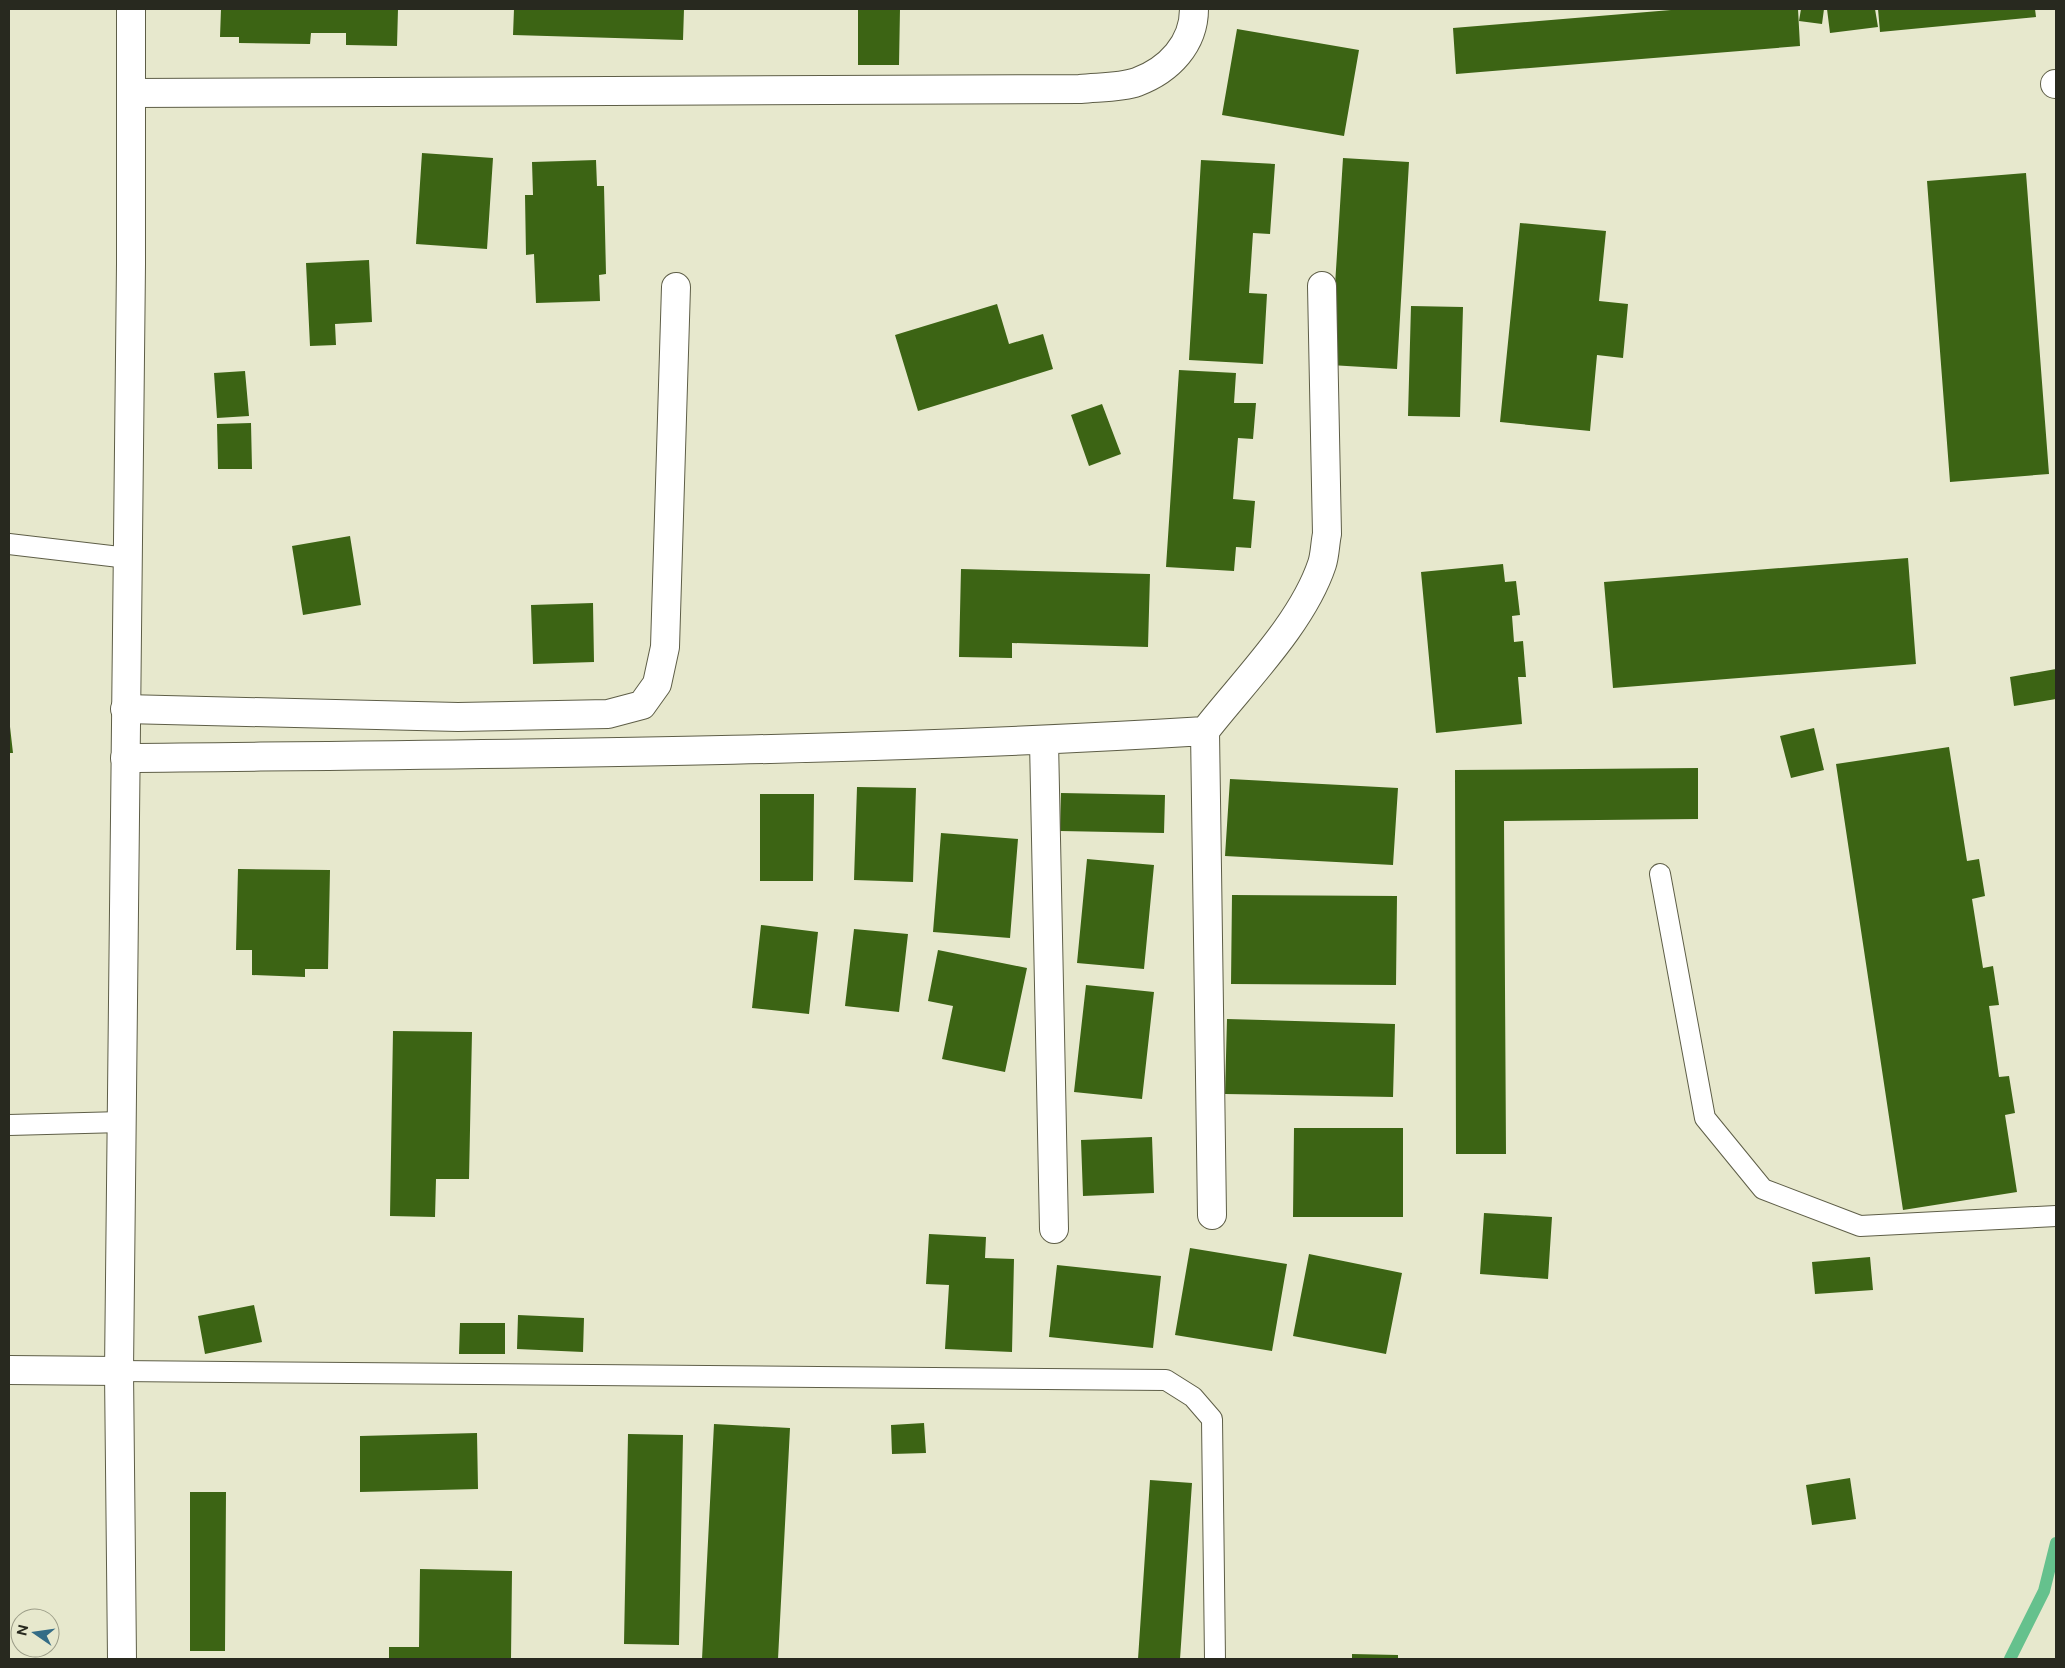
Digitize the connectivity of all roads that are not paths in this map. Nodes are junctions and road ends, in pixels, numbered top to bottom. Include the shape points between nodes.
1 (131, 9) edge
2 (1194, 9) edge
3 (132, 94) junction
4 (1322, 286) dead end
5 (676, 287) dead end
6 (9, 544) edge
7 (128, 558) junction
8 (126, 709) junction
9 (1205, 731) junction
10 (1044, 741) junction
11 (125, 758) junction
12 (1660, 874) dead end
13 (122, 1122) junction
14 (9, 1125) edge
15 (1212, 1215) dead end
16 (2056, 1216) edge
17 (1054, 1229) dead end
18 (9, 1370) edge
19 (119, 1372) junction
20 (122, 1659) edge
21 (1215, 1659) edge

1 - 3 street
2 - 3 street via 1188,42 1169,64 1136,82 1080,89
3 - 7 street
4 - 9 street via 1327,534 1322,564 1288,626
5 - 8 street via 665,647 657,684 642,705 608,714 458,717
6 - 7 lane
7 - 8 street
8 - 11 street
9 - 10 street
9 - 15 street
10 - 11 street via 669,752
10 - 17 street
11 - 13 street
12 - 16 lane via 1705,1118 1763,1189 1860,1226
13 - 14 lane
13 - 19 street
18 - 19 street
19 - 20 street
19 - 21 lane via 1166,1380 1193,1397 1212,1419

